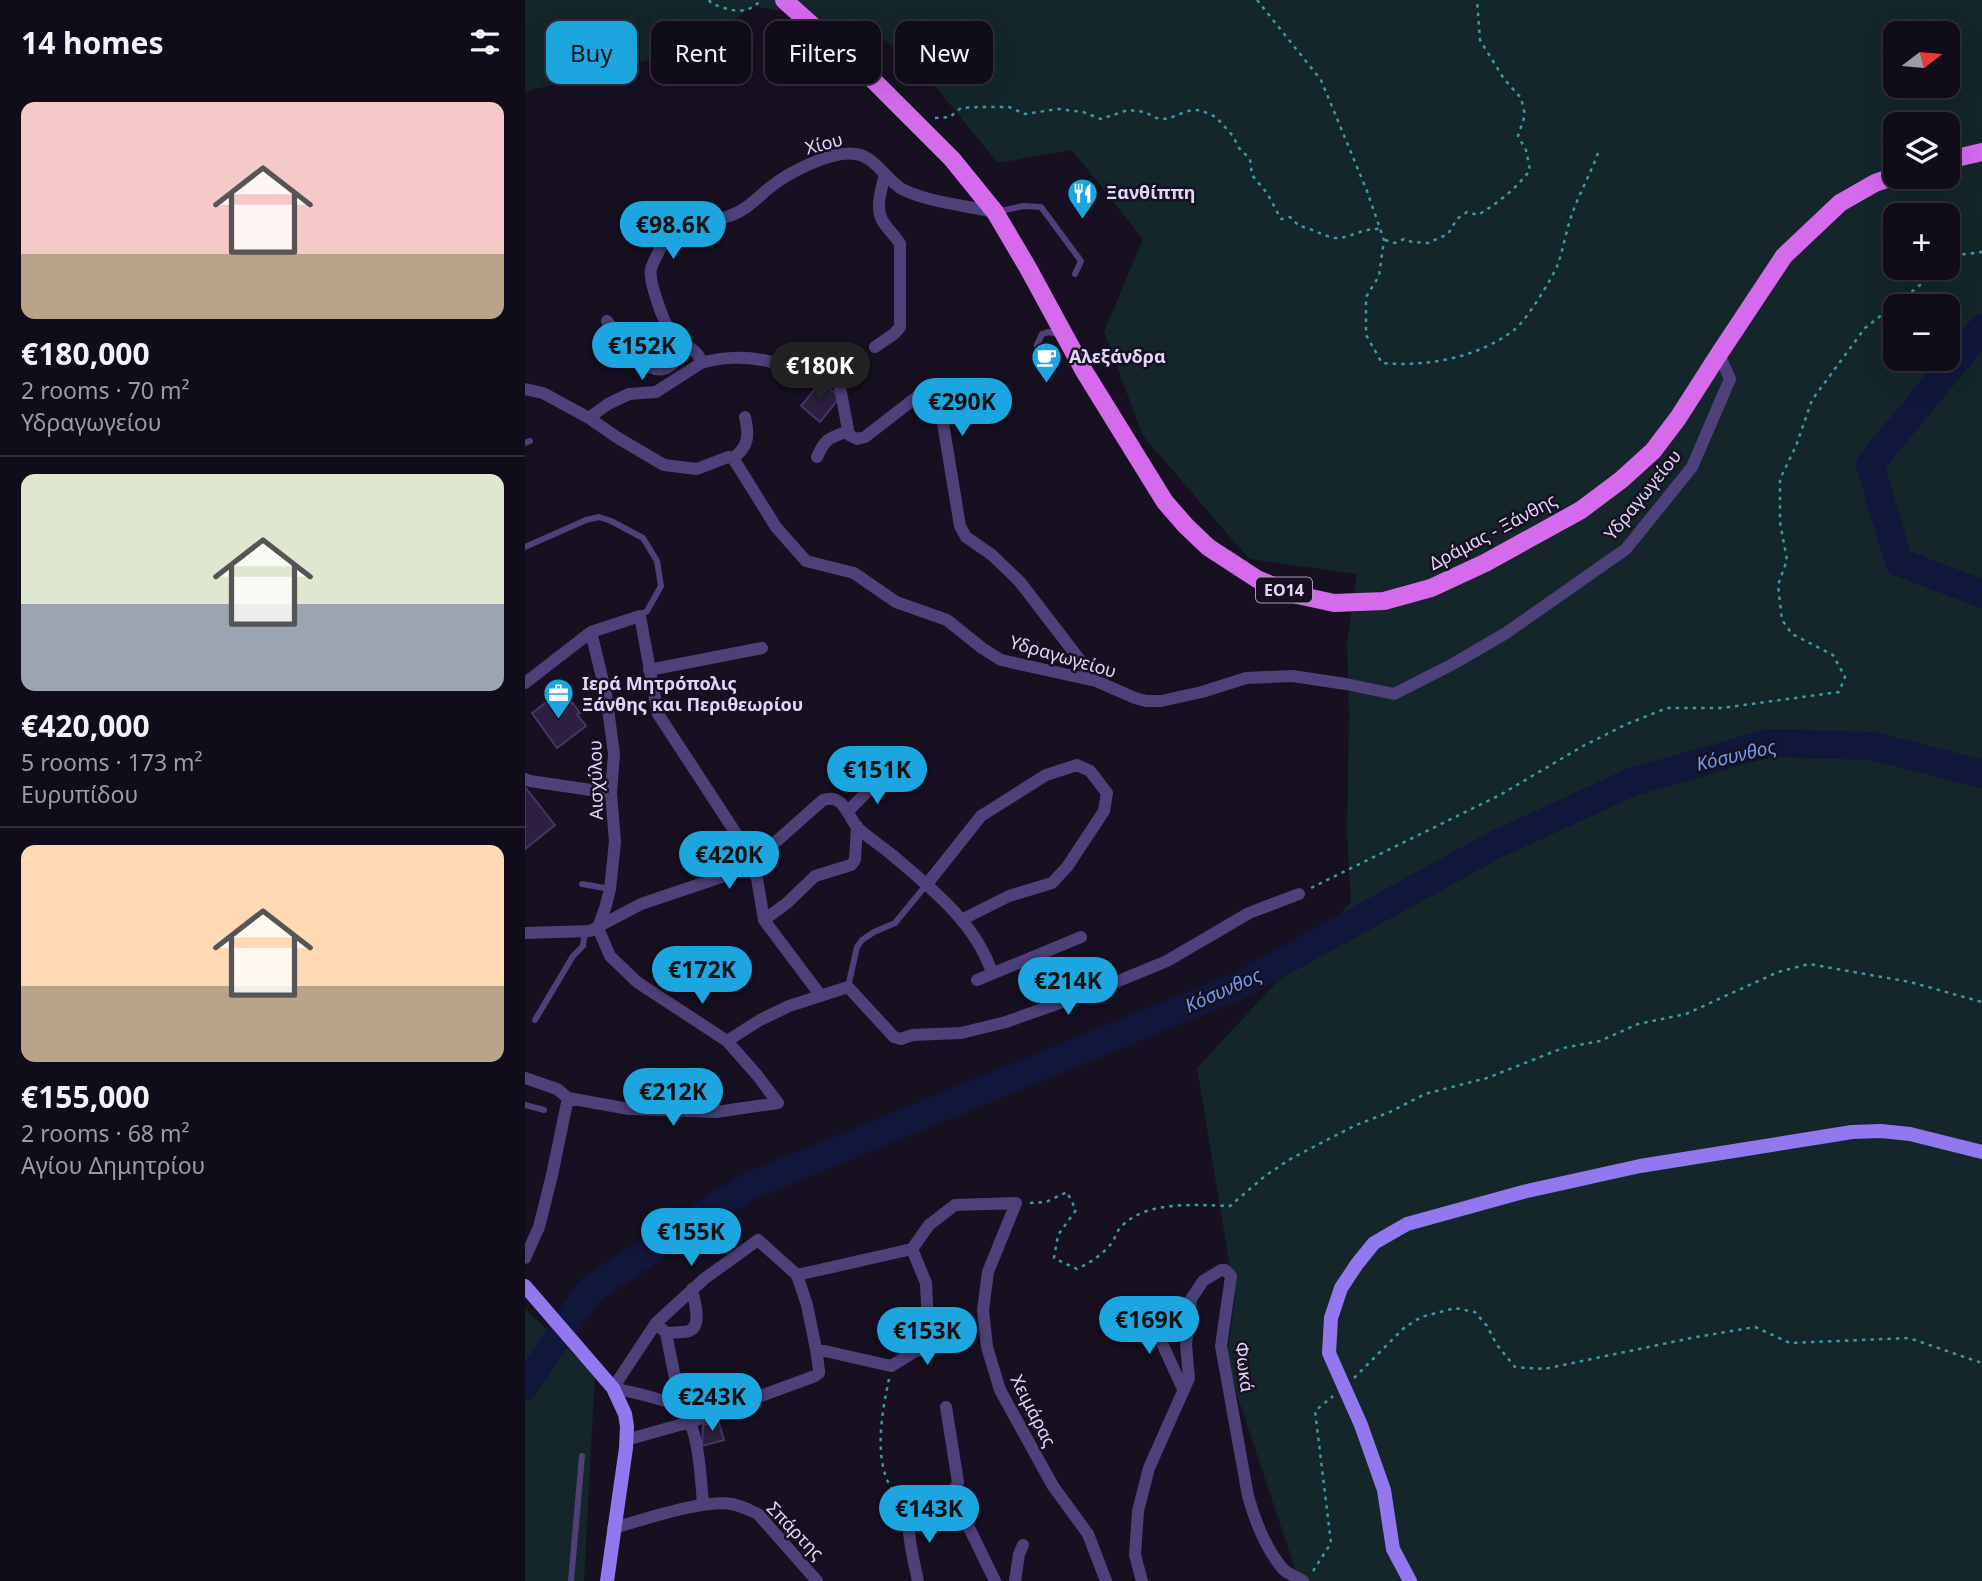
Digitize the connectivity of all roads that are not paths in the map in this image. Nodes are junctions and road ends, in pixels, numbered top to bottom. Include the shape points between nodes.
1 (784, 0) edge
2 (1982, 152) edge
3 (1960, 157) edge
4 (885, 174) junction
5 (1883, 180) edge
6 (995, 212) junction
7 (1075, 274) dead end
8 (607, 321) dead end
9 (1063, 332) junction
10 (1037, 345) dead end
11 (687, 346) junction
12 (875, 347) dead end
13 (1719, 354) junction
14 (701, 363) junction
15 (525, 389) edge
16 (745, 417) dead end
17 (589, 418) junction
18 (848, 431) junction
19 (817, 457) dead end
20 (733, 458) junction
21 (525, 547) edge
22 (639, 616) junction
23 (591, 632) junction
24 (762, 648) dead end
25 (649, 670) junction
26 (1096, 681) junction
27 (525, 683) edge
28 (882, 777) dead end
29 (525, 779) edge
30 (611, 793) junction
31 (848, 811) junction
32 (857, 826) junction
33 (754, 861) junction
34 (582, 884) dead end
35 (927, 884) junction
36 (610, 889) junction
37 (1299, 894) road end
38 (764, 920) junction
39 (961, 920) junction
40 (591, 929) junction
41 (525, 933) edge
42 (1081, 937) dead end
43 (992, 974) junction
44 (977, 980) dead end
45 (848, 987) junction
46 (821, 996) junction
47 (535, 1020) dead end
48 (727, 1041) junction
49 (525, 1078) edge
50 (568, 1098) junction
51 (525, 1105) edge
52 (544, 1110) dead end
53 (1982, 1152) edge
54 (912, 1249) junction
55 (525, 1258) edge
56 (797, 1275) junction
57 (526, 1287) edge
58 (692, 1289) junction
59 (1152, 1310) dead end
60 (656, 1322) junction
61 (666, 1333) junction
62 (816, 1349) junction
63 (613, 1388) junction
64 (1183, 1389) junction
65 (946, 1407) dead end
66 (681, 1408) junction
67 (690, 1422) junction
68 (626, 1440) junction
69 (582, 1456) dead end
70 (950, 1498) junction
71 (703, 1504) junction
72 (613, 1528) junction
73 (1023, 1545) dead end
74 (1308, 1576) edge
75 (571, 1581) edge
76 (607, 1581) edge
77 (817, 1581) edge
78 (918, 1581) edge
79 (995, 1581) edge
80 (1015, 1581) edge
81 (1106, 1581) edge
82 (1142, 1581) edge
83 (1410, 1581) edge

1 - 6 main road, Δράμας - Ξάνθης / ΕΟ14 via 952,159
2 - 3 main road
4 - 6 street, Χίου via 917,195
4 - 11 street, Χίου via 857,154 837,155 796,171 731,216 697,223 666,238 650,270 668,328
4 - 12 street via 880,209 882,220 900,244 900,327
5 - 13 main road, Δράμας - Ξάνθης / ΕΟ14 via 1840,203 1784,256
6 - 7 lane via 1023,205 1041,207 1081,261
6 - 9 main road, Δράμας - Ξάνθης / ΕΟ14
8 - 11 street via 641,363 651,368 664,369
9 - 10 lane via 1042,334
9 - 13 main road, Δράμας - Ξάνθης / ΕΟ14 via 1165,502 1186,526 1208,547 1257,579 1293,594 1335,603 1384,601 1431,588 1581,510 1653,451
11 - 14 street
13 - 26 street, Υδραγωγείου via 1730,379 1692,467 1626,549 1506,633 1453,664 1394,694 1292,676 1246,678 1202,692 1146,701
14 - 17 street via 656,392 629,394
14 - 18 street via 753,358 788,369 832,374 840,387
15 - 17 street via 543,393
16 - 20 street via 747,444
17 - 20 street via 664,466 697,469
18 - 19 street via 823,443
18 - 26 street via 857,439 865,437 931,386 939,388 960,526 966,537 1020,582
20 - 26 street, Υδραγωγείου via 776,527 806,561 854,573 896,602 947,620 1001,660
21 - 22 lane via 600,517 643,538 657,561 661,586
22 - 23 street
22 - 25 street
23 - 27 street
23 - 30 street, Αισχύλου via 612,729
24 - 25 street
25 - 33 street via 657,714
28 - 31 street
29 - 30 street
30 - 36 street, Αισχύλου via 615,842
31 - 32 street
31 - 33 street via 835,798 823,800
32 - 35 street
32 - 38 street via 851,865 815,876
33 - 38 street
33 - 40 street via 742,870 641,904
34 - 36 lane
35 - 39 street
35 - 39 street via 981,816 1046,775 1077,765 1090,771 1107,793 1104,811 1067,867 1052,883 1009,896
35 - 45 lane via 895,923 862,940
36 - 40 street, Αισχύλου
37 - 45 street via 1249,913 1167,961 1006,1022 961,1033 894,1037
38 - 46 street
39 - 43 street
40 - 41 street
40 - 47 lane
40 - 48 street via 637,982
42 - 43 street
43 - 44 street
45 - 46 street
46 - 48 street via 789,1006
48 - 50 street via 778,1104 697,1112 629,1109
49 - 50 street via 557,1089
50 - 55 street via 539,1227
51 - 52 lane
53 - 83 street via 1910,1134 1852,1132 1640,1166 1523,1192 1407,1224 1374,1243 1341,1288 1331,1318 1329,1353 1361,1425 1384,1490 1393,1549
54 - 56 street
54 - 62 street via 926,1283 929,1348 891,1366
54 - 81 street, Χειμάρας via 929,1225 955,1205 1016,1203 988,1272 983,1310 987,1347 1000,1390 1053,1486 1088,1534
56 - 58 street via 758,1240
56 - 62 street
57 - 63 street
58 - 60 street
58 - 61 street via 696,1325 688,1331
59 - 64 street
60 - 61 street
60 - 63 street
61 - 66 street
62 - 67 street via 819,1373 815,1376
63 - 66 street
63 - 68 street via 625,1414
64 - 74 street, Φωκά via 1189,1378 1186,1345 1191,1298 1203,1281 1225,1270 1231,1279 1221,1346 1248,1496 1253,1514 1285,1570
64 - 82 street, Φωκά via 1149,1468 1138,1511 1135,1555
65 - 70 street via 958,1482
66 - 67 street
67 - 68 street
67 - 71 street
68 - 72 street
69 - 75 lane
70 - 78 street via 927,1494 917,1498 910,1509 908,1524
70 - 79 street via 958,1505
71 - 72 street, Σπάρτης
71 - 77 street, Σπάρτης via 729,1503 758,1514
72 - 76 street
73 - 80 street

